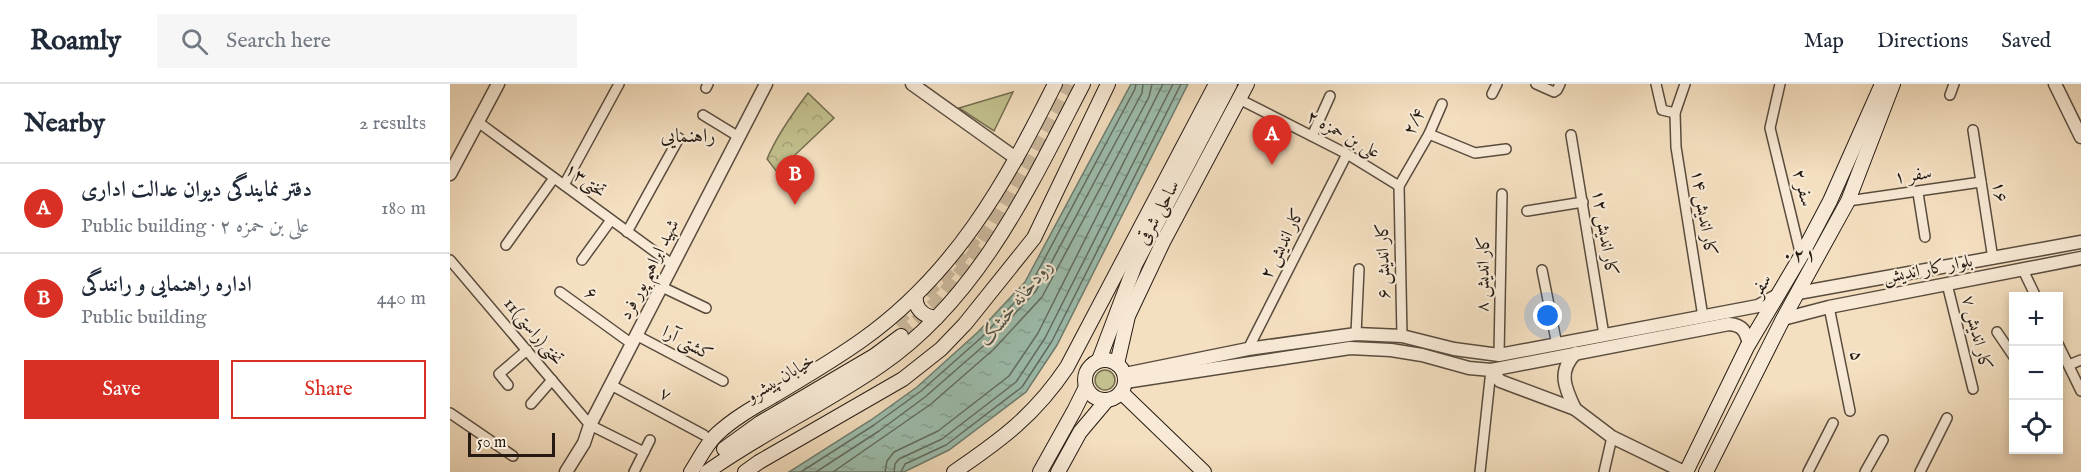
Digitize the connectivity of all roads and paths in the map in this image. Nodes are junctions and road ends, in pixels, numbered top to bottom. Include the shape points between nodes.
1 (498, 84) edge
2 (620, 84) edge
3 (766, 84) edge
4 (912, 84) edge
5 (1054, 84) edge
6 (1083, 84) edge
7 (1108, 84) edge
8 (1216, 84) edge
9 (1230, 84) edge
10 (1246, 84) edge
11 (1497, 84) edge
12 (1536, 84) edge
13 (1656, 84) edge
14 (1684, 84) edge
15 (1780, 84) edge
16 (1882, 84) edge
17 (1893, 84) edge
18 (1954, 84) edge
19 (2055, 84) edge
20 (1557, 88) edge
21 (1492, 93) dead end
22 (1950, 95) dead end
23 (1330, 96) dead end
24 (1239, 99) junction
25 (1442, 104) dead end
26 (1675, 113) junction
27 (703, 115) dead end
28 (478, 122) junction
29 (1973, 130) dead end
30 (1429, 134) junction
31 (1571, 135) dead end
32 (1312, 136) junction
33 (739, 137) junction
34 (2081, 137) edge
35 (680, 138) dead end
36 (1506, 149) dead end
37 (1347, 154) junction
38 (1017, 159) junction
39 (450, 174) edge
40 (554, 178) junction
41 (1981, 182) junction
42 (564, 185) junction
43 (1399, 186) junction
44 (1918, 193) junction
45 (1502, 194) dead end
46 (1848, 201) junction
47 (1583, 202) junction
48 (1527, 211) dead end
49 (611, 220) junction
50 (627, 232) junction
51 (1925, 237) dead end
52 (2081, 242) edge
53 (506, 245) dead end
54 (1802, 256) junction
55 (2081, 258) edge
56 (1993, 259) junction
57 (450, 260) edge
58 (582, 260) dead end
59 (673, 266) junction
60 (1359, 269) dead end
61 (1542, 270) dead end
62 (2023, 270) junction
63 (1947, 284) junction
64 (662, 287) junction
65 (560, 292) dead end
66 (2034, 292) edge
67 (1798, 293) junction
68 (916, 295) junction
69 (1776, 297) junction
70 (1830, 307) junction
71 (706, 308) dead end
72 (901, 309) junction
73 (1703, 317) junction
74 (936, 318) junction
75 (1783, 319) junction
76 (921, 331) junction
77 (1997, 332) dead end
78 (1356, 334) junction
79 (1604, 335) junction
80 (1402, 336) junction
81 (634, 339) junction
82 (1749, 344) junction
83 (1557, 345) junction
84 (2059, 346) edge
85 (1248, 349) junction
86 (527, 350) junction
87 (2009, 351) edge
88 (1576, 353) junction
89 (1498, 355) junction
90 (1099, 360) junction
91 (2081, 360) edge
92 (2068, 364) junction
93 (1491, 370) junction
94 (1122, 378) junction
95 (552, 380) junction
96 (723, 381) dead end
97 (508, 385) dead end
98 (611, 385) junction
99 (1086, 387) junction
100 (1973, 389) dead end
101 (2081, 391) edge
102 (1107, 400) junction
103 (531, 404) dead end
104 (1575, 409) junction
105 (1850, 411) dead end
106 (450, 413) edge
107 (1947, 418) dead end
108 (1833, 423) dead end
109 (590, 425) junction
110 (704, 435) dead end
111 (1612, 437) junction
112 (650, 440) dead end
113 (1883, 440) dead end
114 (644, 452) junction
115 (513, 456) dead end
116 (566, 472) edge
117 (634, 472) edge
118 (691, 472) edge
119 (702, 472) edge
120 (707, 472) edge
121 (745, 472) edge
122 (954, 472) edge
123 (1040, 472) edge
124 (1058, 472) edge
125 (1204, 472) edge
126 (1480, 472) edge
127 (1604, 472) edge
128 (1685, 472) edge
129 (1706, 472) edge
130 (1808, 472) edge
131 (1865, 472) edge
132 (1920, 472) edge

1 - 28 street
2 - 42 street
3 - 33 street, شهید ابراهیم پور فرد
4 - 38 street
5 - 38 main road
6 - 74 main road via 1012,216 969,279
7 - 121 main road via 1034,238 942,349 903,379
8 - 122 main road via 1051,392 1000,441
9 - 90 main road, ساحلی شرقی via 1135,265
10 - 24 main road, ساحلی شرقی
11 - 21 street
12 - 20 street
13 - 26 street via 1662,110
14 - 26 street, ۱۴ کار اندیش
15 - 54 street, ۲ سفر via 1770,128
16 - 54 main road, سفر
17 - 46 main road, سفر
18 - 22 street
19 - 34 street
23 - 32 street
24 - 32 street, ۲ علی بن حمزه
24 - 94 main road, ساحلی شرقی via 1128,316
25 - 30 street, ۲/۴
26 - 73 street, ۱۴ کار اندیش via 1676,147
27 - 33 street
28 - 39 street
28 - 40 street, تختی۱۳
29 - 41 street, ۱۶
30 - 36 street via 1475,153
30 - 43 street, ۲/۴
31 - 47 street, ۱۲ کار اندیش
32 - 37 street, ۲ علی بن حمزه
33 - 59 street, شهید ابراهیم پور فرد
35 - 50 street
37 - 43 street, ۲ علی بن حمزه
37 - 85 street, ۲ کار اندیش
38 - 68 main road via 965,240
40 - 42 street, تختی۱۳
40 - 53 street
41 - 44 street, ۱ سفر
41 - 56 street, ۱۶
42 - 49 street, تختی۱۳
43 - 80 street, ۶ کار اندیش
44 - 46 street, ۱ سفر
44 - 51 street
45 - 89 street, ۸ کار اندیش
46 - 67 main road, سفر
47 - 48 street
47 - 79 street, ۱۲ کار اندیش
49 - 50 street, تختی۱۳
49 - 58 street
50 - 59 street, تختی۱۳
52 - 56 street, بلوار کار اندیش
54 - 69 main road, سفر
55 - 62 street, بلوار کار اندیش
56 - 67 street, بلوار کار اندیش
57 - 86 street, 11تختی(راستی)
59 - 64 street, شهید ابراهیم پور فرد
60 - 78 street
61 - 83 street
62 - 63 street, بلوار کار اندیش
62 - 66 street
63 - 70 street, بلوار کار اندیش
63 - 100 street, ۷ کار اندیش
64 - 71 street
64 - 81 street, شهید ابراهیم پور فرد
65 - 81 street, ۶
67 - 75 main road, سفر
68 - 72 main road
68 - 74 main road via 921,312
69 - 73 street via 1758,306
69 - 82 main road, سفر
70 - 75 street, بلوار کار اندیش
70 - 105 street, ۵
72 - 76 main road via 916,317
72 - 118 main road via 863,340 747,411 715,436
73 - 79 street
74 - 76 main road
75 - 129 main road, سفر
76 - 120 main road via 882,364
77 - 87 street
78 - 80 street
78 - 85 street
79 - 83 street
80 - 89 street
81 - 96 street, کشتی آرا
81 - 98 street, شهید ابراهیم پور فرد
82 - 88 street via 1743,328 1729,324
82 - 128 main road, سفر
83 - 89 street
84 - 92 street
85 - 94 street
86 - 95 street, 11تختی(راستی)
86 - 97 street via 499,374
88 - 93 street
88 - 104 street via 1568,361 1565,378
90 - 94 main road via 1112,360
90 - 99 main road via 1085,374
91 - 92 street
92 - 101 street
93 - 94 street via 1391,350 1350,348
93 - 104 street via 1500,381
93 - 126 street
94 - 102 main road via 1113,398
94 - 125 main road
95 - 103 street
95 - 109 street, 11تختی(راستی)
98 - 109 street, شهید ابراهیم پور فرد
98 - 110 street, ۷
99 - 102 main road via 1094,397
99 - 123 main road
102 - 124 main road via 1080,432
104 - 111 street
106 - 115 street
107 - 132 street
108 - 130 street
109 - 114 street
109 - 116 street, شهید ابراهیم پور فرد
111 - 127 street
111 - 128 street
112 - 114 street
113 - 131 street
114 - 117 street
118 - 119 main road, خیابان پیشرو via 719,440 785,395 898,329 874,356 760,423 724,449

